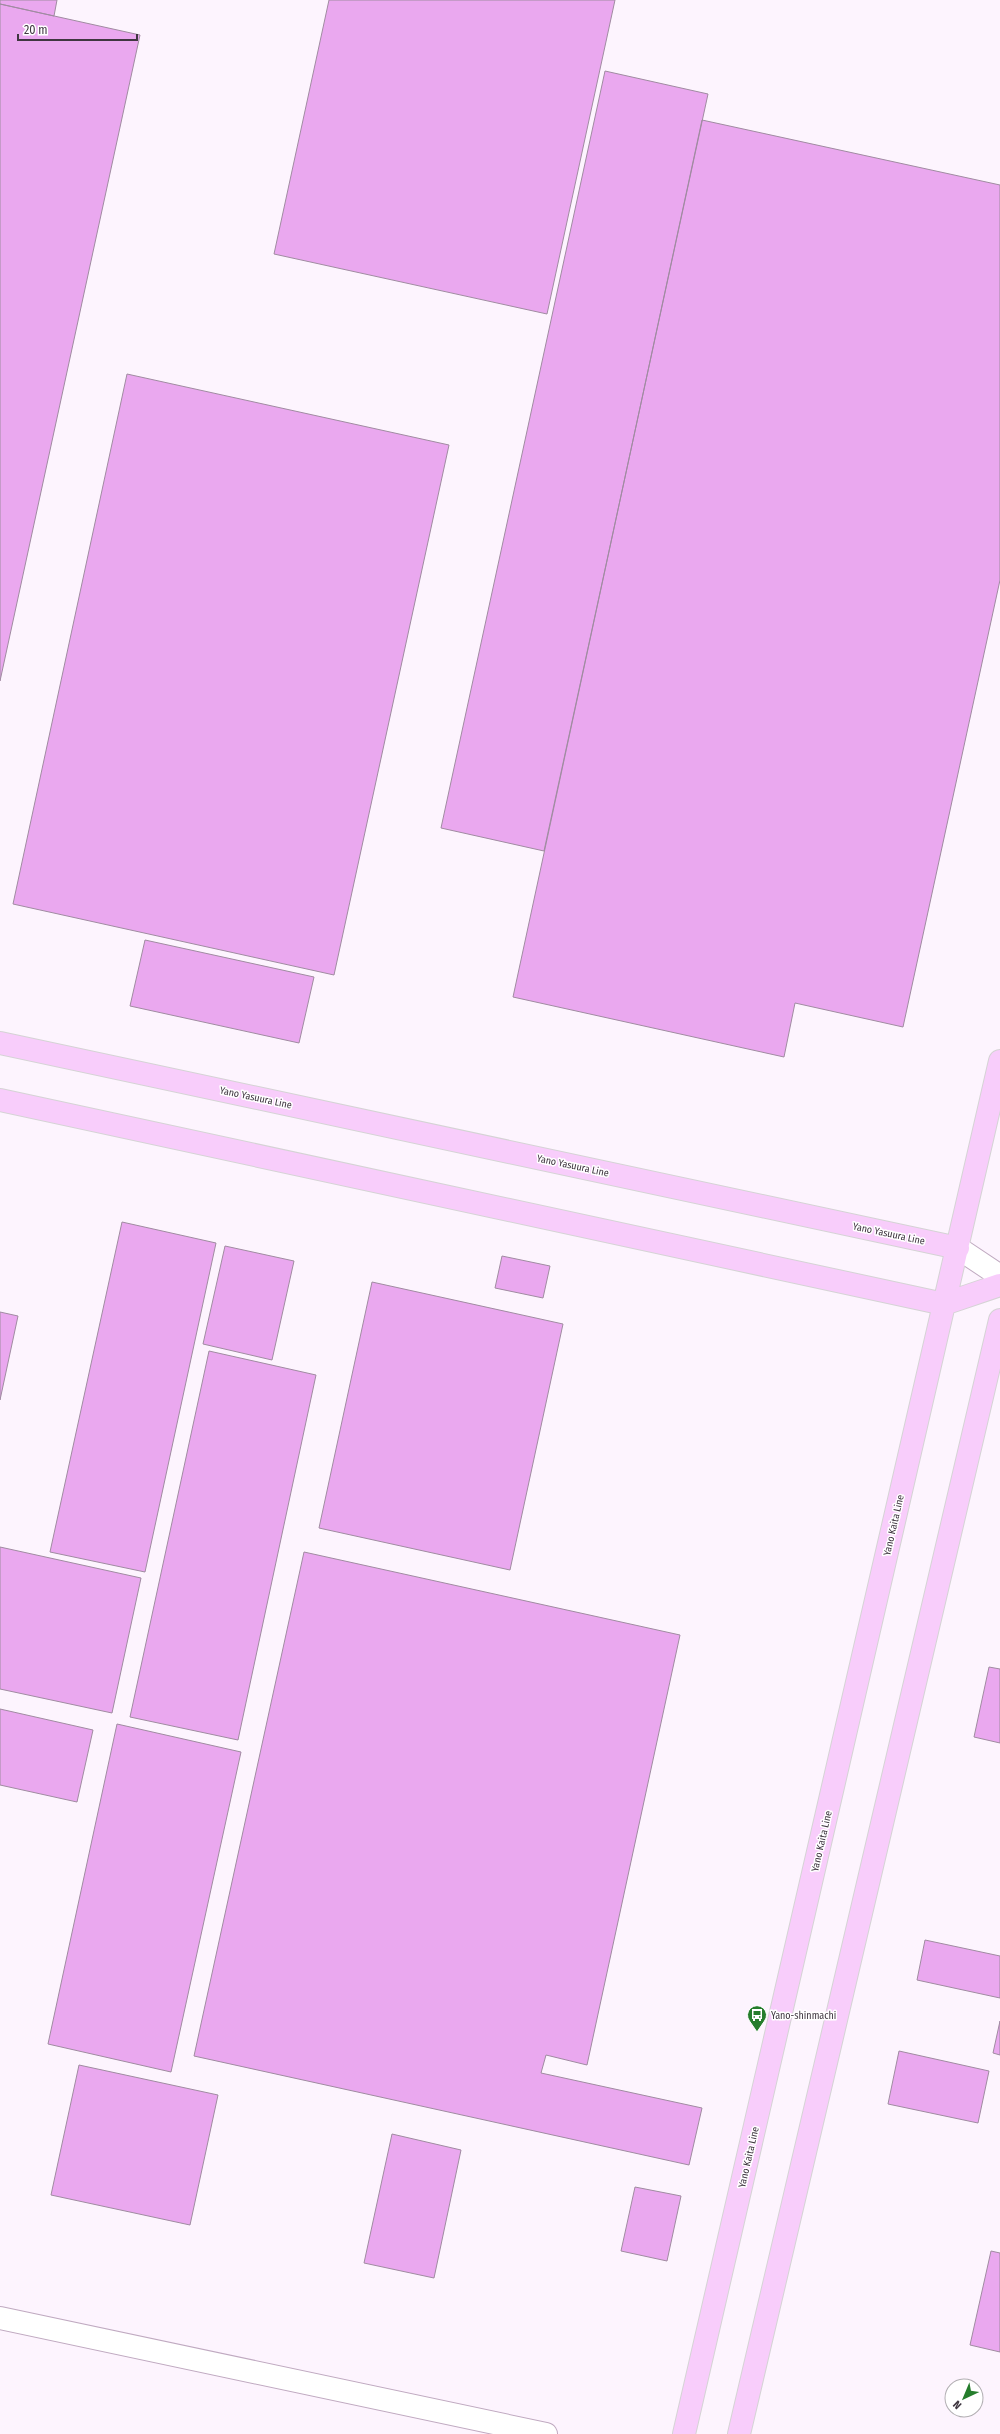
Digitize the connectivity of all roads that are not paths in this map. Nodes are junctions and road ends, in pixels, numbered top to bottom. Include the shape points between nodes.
1 (0, 1042) edge
2 (1000, 1061) edge
3 (0, 1100) edge
4 (958, 1248) junction
5 (1000, 1276) edge
6 (1000, 1285) edge
7 (944, 1304) junction
8 (1000, 1320) edge
9 (0, 2318) edge
10 (546, 2434) edge
11 (684, 2434) edge
12 (739, 2434) edge

1 - 4 main road, Yano Yasuura Line
2 - 4 main road
3 - 7 main road
4 - 5 street
4 - 7 main road, Yano Kaita Line
6 - 7 main road
7 - 11 main road, Yano Kaita Line
8 - 12 main road
9 - 10 street

